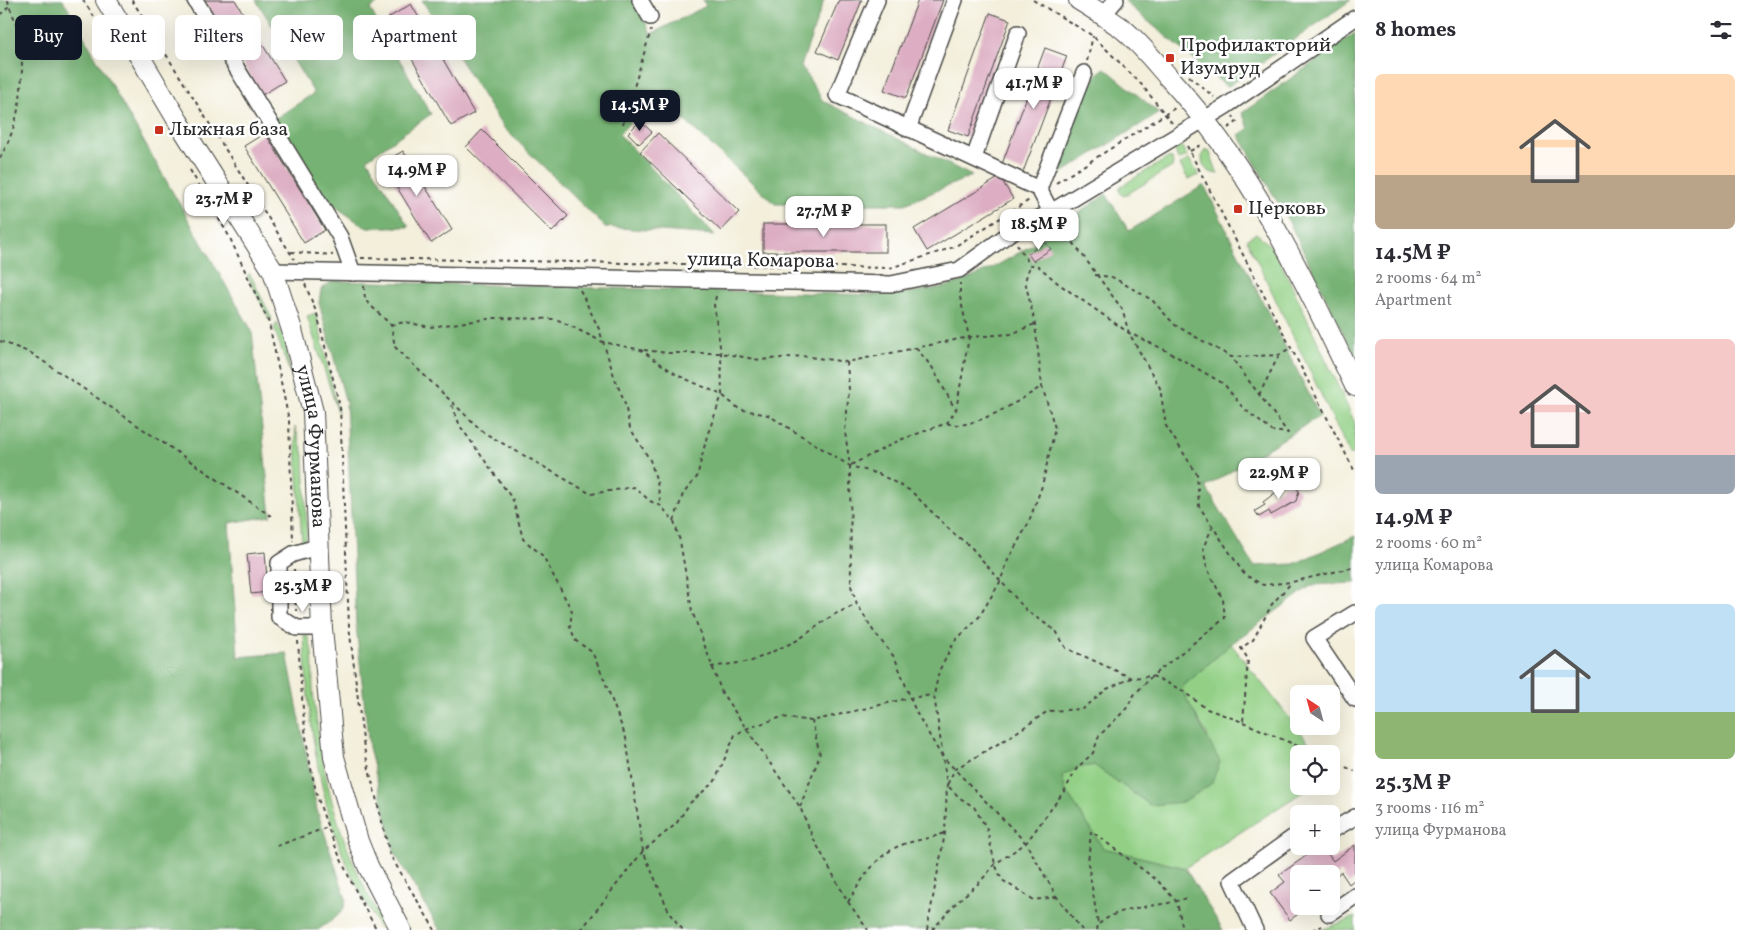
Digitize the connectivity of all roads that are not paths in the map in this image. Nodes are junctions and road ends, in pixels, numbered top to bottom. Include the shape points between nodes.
1 (106, 0) edge
2 (195, 0) edge
3 (640, 0) edge
4 (877, 0) edge
5 (955, 0) edge
6 (1079, 0) edge
7 (1116, 0) edge
8 (1103, 15) junction
9 (1355, 18) edge
10 (651, 23) road end
11 (1018, 33) dead end
12 (1084, 73) road end
13 (1204, 119) junction
14 (908, 129) junction
15 (974, 158) junction
16 (1040, 191) junction
17 (1051, 212) junction
18 (273, 271) junction
19 (358, 272) junction
20 (1355, 386) edge
21 (317, 547) junction
22 (1355, 613) edge
23 (322, 628) junction
24 (1355, 699) edge
25 (1355, 817) edge
26 (1340, 826) edge
27 (1290, 839) edge
28 (1355, 896) edge
29 (1340, 906) edge
30 (397, 929) edge
31 (1255, 930) edge

1 - 18 main road, улица Фурманова
2 - 19 street via 340,237
3 - 10 street
4 - 14 street via 836,95
5 - 14 street
6 - 8 main road
7 - 8 street
8 - 13 main road via 1125,31
9 - 13 street, улица Комарова
11 - 15 street
12 - 16 street
13 - 17 street, улица Комарова
13 - 20 main road via 1253,187 1298,266
14 - 15 street
15 - 16 street
16 - 17 street
17 - 19 street, улица Комарова via 1010,233 959,270 891,284
18 - 19 street, улица Комарова
18 - 21 main road, улица Фурманова via 292,330 312,412
21 - 23 main road, улица Фурманова
21 - 23 street via 293,554 279,563 279,617 296,628
22 - 24 street via 1314,638
23 - 30 main road, улица Фурманова via 334,757 340,783 368,866
25 - 26 street
27 - 31 street via 1232,881
28 - 29 street

